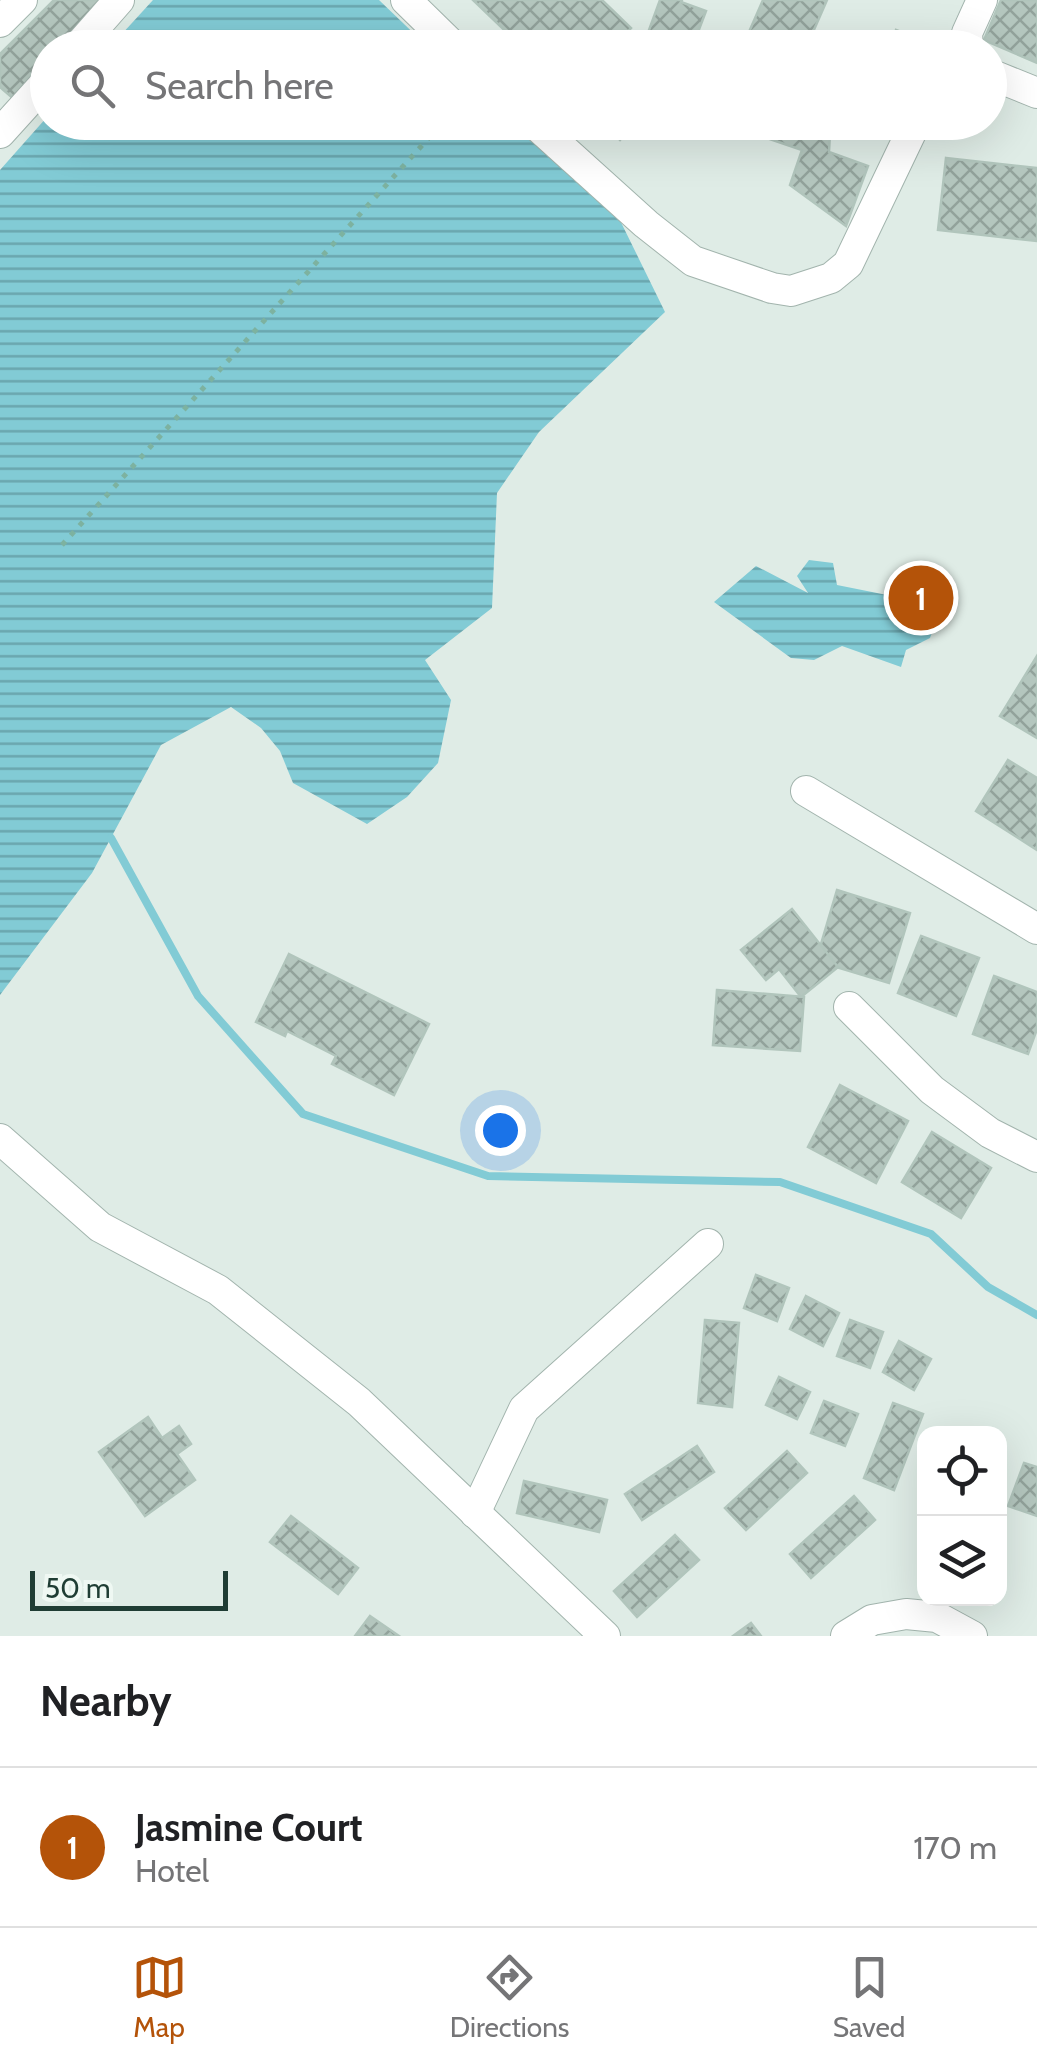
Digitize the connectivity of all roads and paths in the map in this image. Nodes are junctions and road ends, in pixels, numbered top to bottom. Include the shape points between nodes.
1 (22, 0) edge
2 (119, 0) edge
3 (406, 0) edge
4 (982, 0) edge
5 (0, 22) edge
6 (92, 30) edge
7 (436, 30) edge
8 (967, 30) edge
9 (1007, 81) edge
10 (1037, 92) edge
11 (30, 100) edge
12 (0, 133) edge
13 (427, 140) edge
14 (553, 140) edge
15 (907, 140) edge
16 (62, 545) dead end
17 (806, 791) dead end
18 (1037, 929) edge
19 (849, 1007) dead end
20 (0, 1139) edge
21 (1037, 1156) edge
22 (708, 1244) dead end
23 (476, 1513) junction
24 (604, 1636) edge
25 (846, 1636) edge
26 (972, 1636) edge

1 - 5 street
2 - 6 street
3 - 7 street
4 - 8 street
9 - 10 street
11 - 12 street
13 - 16 path
14 - 15 street via 693,261 791,291 831,278 848,264
17 - 18 street
19 - 21 street via 932,1090 990,1133
20 - 23 street via 100,1226 218,1290 359,1402
22 - 23 street via 524,1409
23 - 24 street
25 - 26 street via 872,1620 906,1614 937,1617

